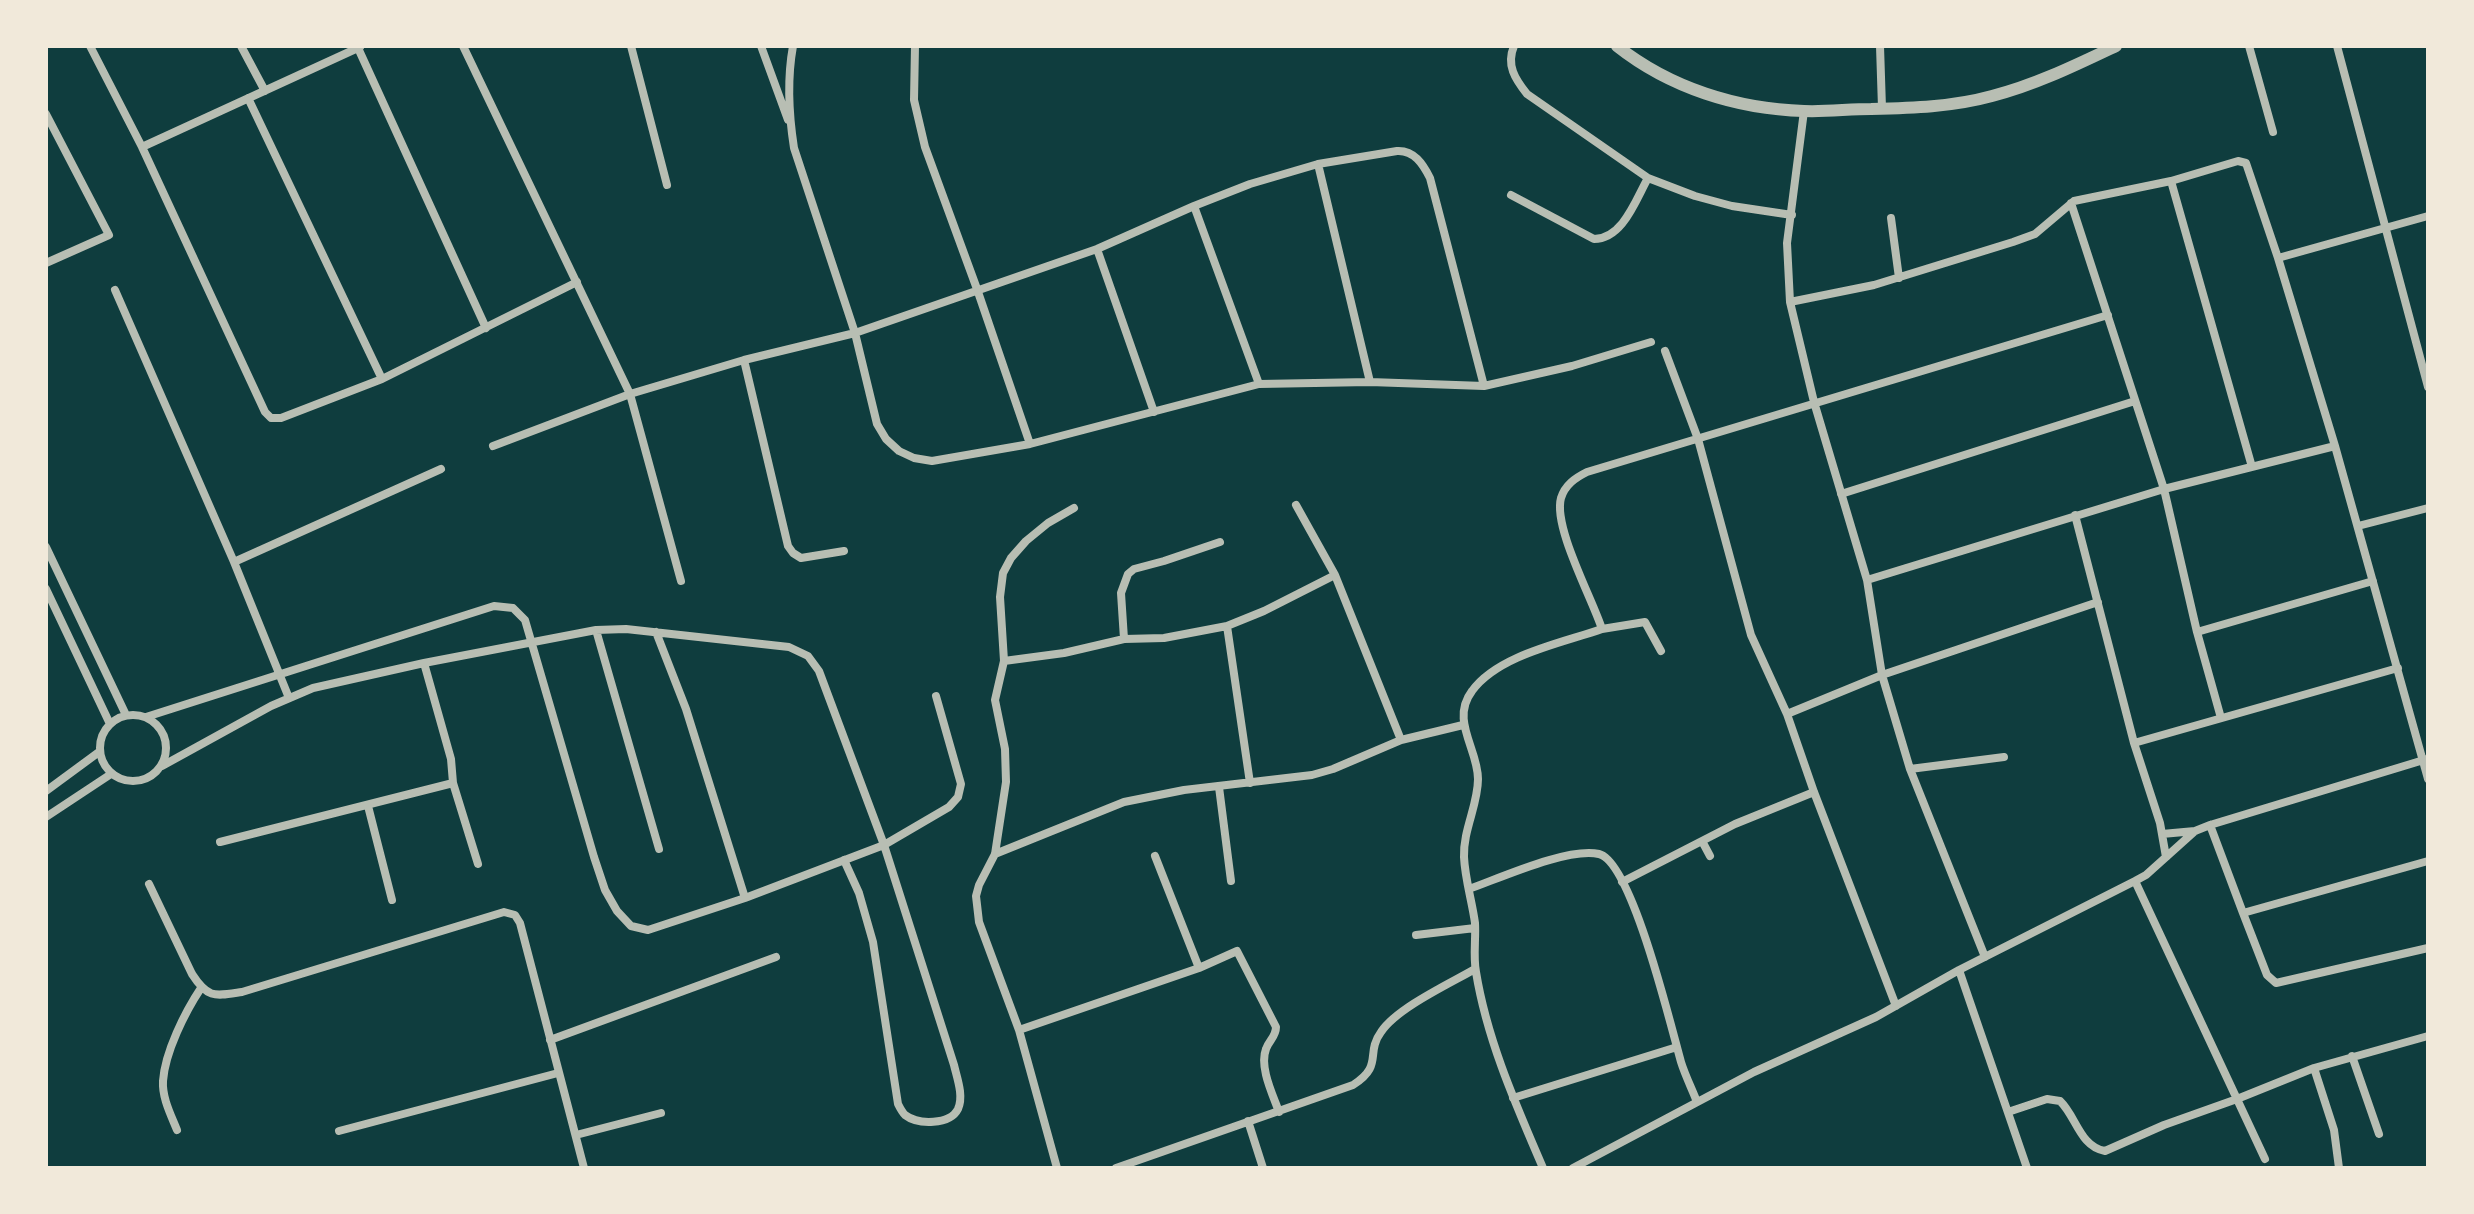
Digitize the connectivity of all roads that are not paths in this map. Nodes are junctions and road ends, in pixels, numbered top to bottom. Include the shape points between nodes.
1 (90, 46) edge
2 (241, 46) edge
3 (463, 46) edge
4 (631, 46) edge
5 (761, 46) edge
6 (793, 46) edge
7 (915, 46) edge
8 (1514, 46) edge
9 (1617, 46) edge
10 (1880, 46) edge
11 (2116, 46) edge
12 (2249, 46) edge
13 (2337, 46) edge
14 (360, 47) edge
15 (265, 91) junction
16 (248, 98) junction
17 (1882, 108) junction
18 (1804, 111) junction
19 (46, 114) edge
20 (790, 126) junction
21 (2273, 132) dead end
22 (142, 147) junction
23 (1318, 164) junction
24 (1648, 178) junction
25 (2171, 181) junction
26 (667, 185) dead end
27 (1511, 195) dead end
28 (2071, 203) junction
29 (1194, 206) junction
30 (1792, 215) junction
31 (2428, 216) edge
32 (1891, 218) dead end
33 (2385, 227) junction
34 (1097, 249) junction
35 (2278, 258) junction
36 (46, 263) edge
37 (1899, 278) junction
38 (577, 282) junction
39 (977, 289) junction
40 (115, 290) dead end
41 (1790, 302) junction
42 (2108, 315) junction
43 (486, 328) junction
44 (855, 333) junction
45 (1651, 342) dead end
46 (1665, 351) dead end
47 (744, 360) junction
48 (382, 379) junction
49 (1370, 382) junction
50 (1259, 384) junction
51 (1484, 386) junction
52 (2428, 387) edge
53 (630, 394) junction
54 (2135, 401) junction
55 (1814, 402) junction
56 (1154, 412) junction
57 (1698, 439) junction
58 (1030, 444) junction
59 (493, 446) dead end
60 (2335, 446) junction
61 (2252, 467) junction
62 (441, 469) dead end
63 (2164, 489) junction
64 (1841, 494) junction
65 (1296, 505) dead end
66 (1074, 508) dead end
67 (2428, 508) edge
68 (2075, 515) junction
69 (2358, 526) junction
70 (1220, 542) dead end
71 (46, 547) edge
72 (844, 551) dead end
73 (234, 562) junction
74 (1335, 575) junction
75 (1867, 580) junction
76 (681, 581) dead end
77 (2373, 581) junction
78 (46, 589) edge
79 (2098, 602) junction
80 (1227, 626) junction
81 (1602, 629) junction
82 (596, 630) junction
83 (656, 632) junction
84 (2197, 632) junction
85 (1124, 639) junction
86 (531, 642) junction
87 (1661, 651) dead end
88 (1004, 661) junction
89 (424, 663) junction
90 (2398, 668) junction
91 (281, 674) junction
92 (1882, 675) junction
93 (936, 696) dead end
94 (289, 698) junction
95 (1787, 714) junction
96 (126, 715) junction
97 (146, 717) junction
98 (2221, 718) junction
99 (110, 724) junction
100 (1463, 725) junction
101 (1401, 740) junction
102 (2134, 743) junction
103 (99, 752) junction
104 (2004, 757) dead end
105 (2426, 760) edge
106 (162, 766) junction
107 (1910, 769) junction
108 (111, 774) junction
109 (2428, 779) edge
110 (453, 783) junction
111 (1250, 783) junction
112 (1219, 787) junction
113 (46, 791) edge
114 (1814, 792) junction
115 (368, 806) junction
116 (46, 817) edge
117 (2210, 825) junction
118 (2195, 831) junction
119 (2162, 834) junction
120 (1702, 841) junction
121 (220, 842) dead end
122 (884, 845) junction
123 (659, 849) dead end
124 (995, 854) junction
125 (1155, 856) dead end
126 (1710, 856) dead end
127 (2166, 857) junction
128 (844, 860) junction
129 (2428, 861) edge
130 (478, 864) dead end
131 (1231, 881) dead end
132 (2135, 881) junction
133 (1622, 882) junction
134 (149, 884) dead end
135 (1469, 889) junction
136 (745, 898) junction
137 (392, 900) dead end
138 (2243, 913) junction
139 (1475, 928) junction
140 (1416, 935) dead end
141 (2428, 948) edge
142 (776, 957) dead end
143 (1985, 957) junction
144 (1199, 968) junction
145 (1475, 969) junction
146 (1959, 970) junction
147 (201, 988) junction
148 (1896, 1006) junction
149 (1019, 1030) junction
150 (2428, 1036) edge
151 (550, 1040) junction
152 (1677, 1047) junction
153 (2352, 1056) junction
154 (2314, 1068) junction
155 (558, 1073) junction
156 (1513, 1098) junction
157 (2237, 1099) junction
158 (1697, 1102) junction
159 (1279, 1112) junction
160 (2008, 1112) junction
161 (661, 1113) dead end
162 (1248, 1121) junction
163 (177, 1130) dead end
164 (339, 1131) dead end
165 (2379, 1134) dead end
166 (576, 1135) junction
167 (2265, 1159) dead end
168 (584, 1168) edge
169 (1057, 1168) edge
170 (1119, 1168) edge
171 (1263, 1168) edge
172 (1543, 1168) edge
173 (1573, 1168) edge
174 (2027, 1168) edge
175 (2339, 1168) edge

1 - 22 street
2 - 15 street
3 - 38 street
4 - 26 street
5 - 20 street
6 - 20 street
7 - 39 street via 916,115
8 - 24 street via 1511,65 1527,94
9 - 18 street via 1689,89 1746,104
10 - 17 street
11 - 17 street via 1988,97 1937,107
12 - 21 street
13 - 33 street
14 - 15 street
14 - 43 street
15 - 16 street
16 - 22 street
16 - 48 street
17 - 18 street
18 - 30 street
19 - 36 street via 109,235
20 - 44 street
22 - 48 street via 268,416 281,418
23 - 29 street
23 - 49 street
23 - 51 street via 1405,151 1418,159 1430,178
24 - 27 street via 1625,219 1602,239
24 - 30 street via 1732,206
25 - 28 street
25 - 35 street via 2246,163
25 - 61 street
28 - 37 street via 2035,234
28 - 42 street
29 - 34 street
29 - 50 street
30 - 41 street via 1787,243
31 - 33 street
32 - 37 street
33 - 35 street
33 - 52 street
34 - 39 street
34 - 56 street
35 - 60 street
37 - 41 street
38 - 43 street
38 - 53 street
39 - 44 street
39 - 58 street
40 - 73 street
41 - 55 street
42 - 54 street
42 - 55 street
43 - 48 street
44 - 47 street
44 - 58 street via 877,424 899,451 932,461
45 - 51 street
46 - 57 street
47 - 53 street
47 - 72 street via 788,546 801,558
49 - 50 street
49 - 51 street
50 - 56 street
53 - 59 street
53 - 76 street
54 - 63 street
54 - 64 street
55 - 57 street
55 - 64 street
56 - 58 street
57 - 81 street via 1587,472 1562,495 1561,522
57 - 95 street via 1751,635
60 - 61 street
60 - 69 street
61 - 63 street
62 - 73 street
63 - 68 street
63 - 84 street
64 - 75 street
65 - 74 street
66 - 88 street via 1026,541 1003,573
67 - 69 street
68 - 75 street
68 - 79 street
69 - 77 street
70 - 85 street via 1128,574 1121,593
71 - 96 street
73 - 91 street
74 - 80 street
74 - 101 street
75 - 92 street
77 - 84 street
77 - 90 street
78 - 99 street
79 - 92 street
79 - 102 street
80 - 85 street via 1164,638
80 - 111 street
81 - 87 street via 1645,622
81 - 100 street via 1498,669 1470,693
82 - 83 street
82 - 86 street
82 - 123 street
83 - 122 street via 789,647 808,656 819,671
83 - 136 street via 686,709
84 - 98 street
85 - 88 street
86 - 89 street
86 - 91 street via 519,612 494,606
86 - 136 street via 594,857 617,911 631,926 648,930
88 - 124 street via 995,700 1006,782
89 - 94 street
89 - 110 street
90 - 98 street
90 - 105 street
91 - 94 street
91 - 97 street
92 - 95 street
92 - 107 street
93 - 122 street via 961,784 958,797
94 - 106 street
95 - 114 street
96 - 97 street
96 - 99 street
97 - 106 street via 165,738
98 - 102 street
99 - 103 street
100 - 101 street
100 - 135 street via 1478,776 1464,847
101 - 111 street via 1323,772
102 - 119 street
103 - 108 street
103 - 113 street
104 - 107 street
105 - 109 street
105 - 117 street
106 - 108 street via 135,782
107 - 143 street
108 - 116 street
110 - 115 street
110 - 130 street
111 - 112 street
112 - 124 street via 1124,802
112 - 131 street
114 - 120 street
114 - 148 street
115 - 121 street
115 - 137 street
117 - 118 street
117 - 138 street
118 - 119 street
118 - 127 street
119 - 127 street
120 - 126 street
120 - 133 street
122 - 128 street
122 - 128 street via 959,1083 959,1107 945,1121 913,1119 898,1104 869,923
124 - 149 street via 979,885 976,908
125 - 144 street
127 - 132 street
128 - 136 street
129 - 138 street
132 - 143 street
132 - 157 street
133 - 135 street via 1606,857 1591,853 1558,858
133 - 152 street via 1643,932
134 - 147 street
135 - 139 street
138 - 141 street via 2267,975 2276,983
139 - 140 street
139 - 145 street
142 - 151 street
143 - 146 street
144 - 149 street
144 - 159 street via 1237,951 1242,960 1276,1027 1264,1059
145 - 156 street
145 - 159 street via 1383,1029 1365,1077
146 - 148 street
146 - 160 street
147 - 151 street via 213,995 242,992 511,912 520,923
147 - 163 street via 185,1012 163,1081
148 - 158 street
149 - 169 street
150 - 153 street
151 - 155 street
152 - 156 street
152 - 158 street
153 - 154 street
153 - 165 street
154 - 157 street
154 - 175 street via 2334,1130
155 - 164 street
155 - 166 street
156 - 172 street
157 - 160 street via 2105,1151 2086,1140 2060,1101 2047,1099
157 - 167 street
158 - 173 street
159 - 162 street
160 - 174 street
161 - 166 street
162 - 170 street
162 - 171 street
166 - 168 street

